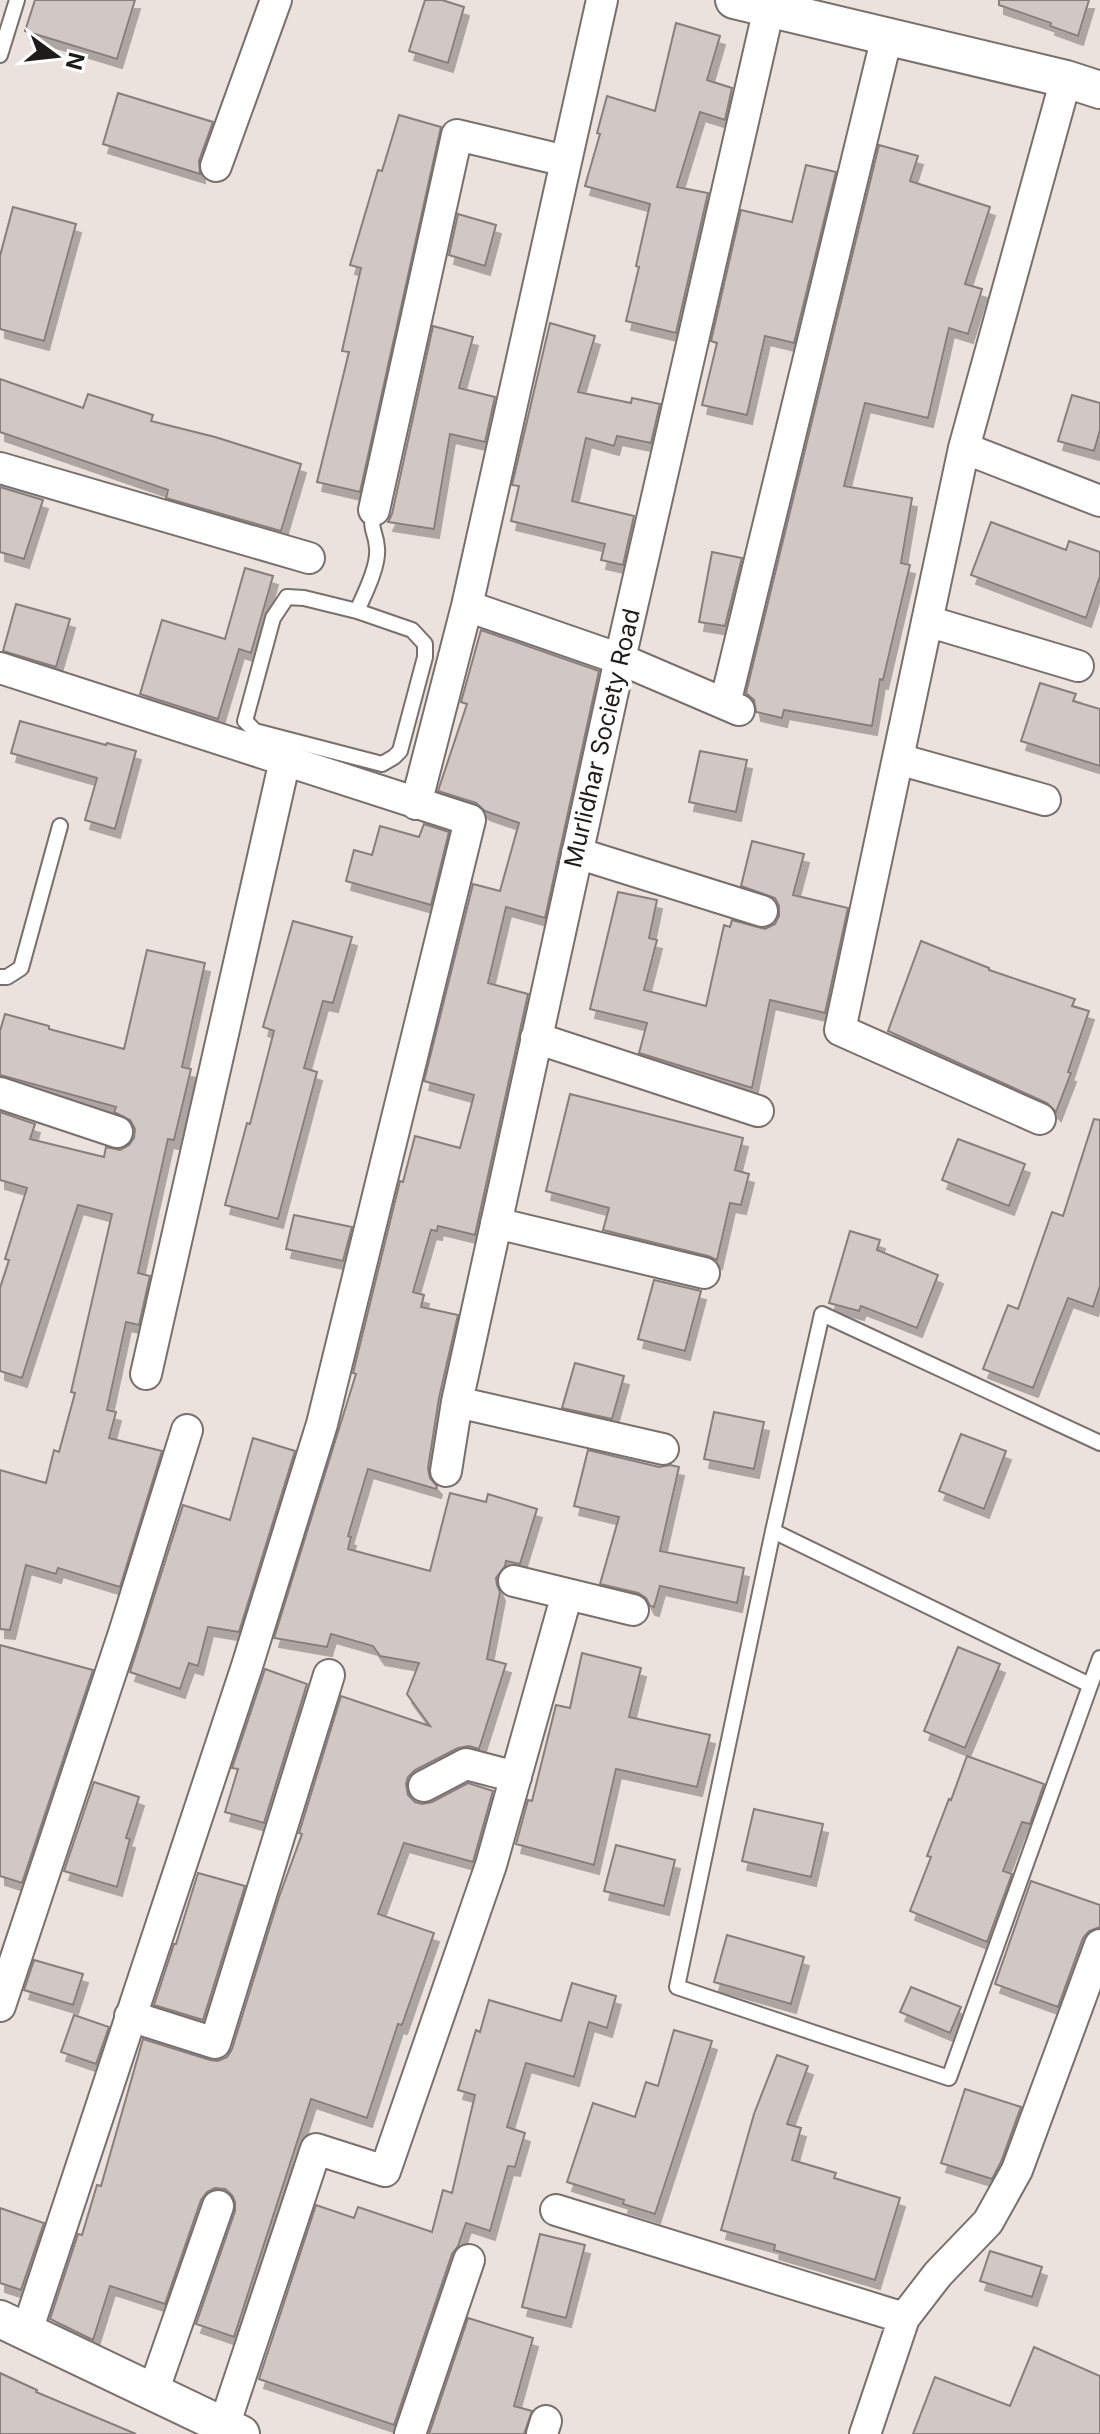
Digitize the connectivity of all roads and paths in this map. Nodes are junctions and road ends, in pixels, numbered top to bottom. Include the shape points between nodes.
1 (17, 0) edge
2 (276, 0) edge
3 (602, 0) edge
4 (734, 0) edge
5 (769, 8) junction
6 (817, 10) edge
7 (887, 36) junction
8 (0, 55) edge
9 (1066, 79) junction
10 (1100, 90) edge
11 (566, 161) junction
12 (216, 166) dead end
13 (964, 448) junction
14 (0, 468) edge
15 (1100, 501) edge
16 (374, 510) joint
17 (309, 558) dead end
18 (467, 606) junction
19 (357, 611) junction
20 (927, 621) junction
21 (620, 659) junction
22 (1078, 666) dead end
23 (0, 668) edge
24 (424, 715) junction
25 (898, 759) junction
26 (285, 760) junction
27 (1045, 800) dead end
28 (416, 804) junction
29 (60, 826) dead end
30 (577, 853) junction
31 (762, 911) dead end
32 (0, 977) edge
33 (536, 1038) junction
34 (0, 1093) edge
35 (758, 1111) dead end
36 (1040, 1119) dead end
37 (117, 1132) dead end
38 (496, 1223) junction
39 (704, 1273) dead end
40 (146, 1374) dead end
41 (457, 1402) junction
42 (187, 1430) dead end
43 (1100, 1443) edge
44 (663, 1449) dead end
45 (446, 1471) dead end
46 (773, 1531) junction
47 (514, 1581) dead end
48 (567, 1594) junction
49 (633, 1610) dead end
50 (1100, 1658) edge
51 (329, 1675) dead end
52 (1090, 1685) junction
53 (516, 1777) junction
54 (424, 1786) dead end
55 (1100, 1945) edge
56 (0, 2006) edge
57 (130, 2016) junction
58 (218, 2206) dead end
59 (556, 2210) dead end
60 (469, 2260) dead end
61 (904, 2318) junction
62 (13, 2325) edge
63 (153, 2392) junction
64 (232, 2430) edge
65 (410, 2434) edge
66 (865, 2434) edge

1 - 8 lane
2 - 12 street
3 - 11 street
4 - 5 street
5 - 6 street
5 - 21 street, Murlidhar Society Road
6 - 7 street
7 - 9 street
7 - 21 street via 732,707
9 - 10 street
9 - 13 street
11 - 16 street via 457,135
11 - 18 street
13 - 15 street
13 - 20 street
14 - 17 street
16 - 19 lane via 370,527 378,549
18 - 21 street
18 - 24 street
19 - 24 lane via 412,630 425,644
19 - 24 lane via 287,597 273,618 245,721 255,731 382,764 400,751
20 - 22 street
20 - 25 street
21 - 30 street, Murlidhar Society Road
23 - 26 street
24 - 28 street
25 - 27 street
25 - 36 street via 840,1030
26 - 28 street
26 - 40 street
28 - 57 street via 470,820 322,1424
29 - 32 lane via 21,968
30 - 31 street
30 - 33 street, Murlidhar Society Road
33 - 35 street
33 - 38 street, Murlidhar Society Road
34 - 37 street
38 - 39 street
38 - 41 street, Murlidhar Society Road
41 - 44 street
41 - 45 street, Murlidhar Society Road
42 - 56 street
43 - 46 lane via 822,1314
46 - 52 lane
46 - 52 lane via 677,1987 949,2078
47 - 48 street
48 - 49 street
48 - 53 street
50 - 52 lane
51 - 57 street via 215,2043
53 - 54 street via 466,1764
53 - 64 street via 491,1865 385,2171 316,2149
55 - 61 street via 1017,2170 988,2222
57 - 62 street
58 - 63 street
59 - 61 street
60 - 65 street
61 - 66 street
62 - 63 street
63 - 64 street

